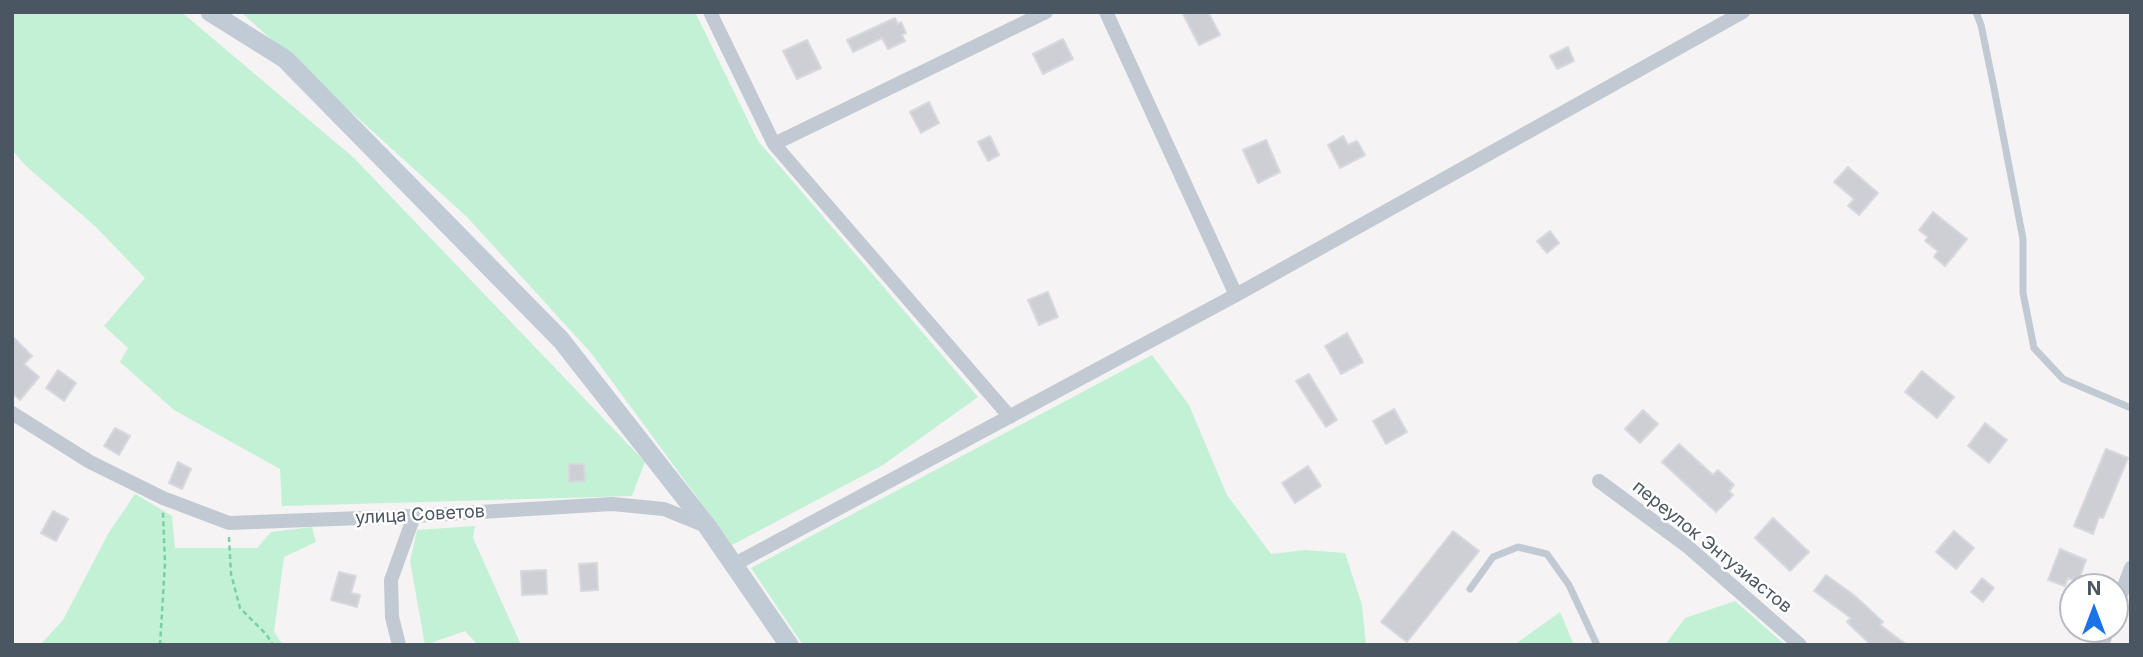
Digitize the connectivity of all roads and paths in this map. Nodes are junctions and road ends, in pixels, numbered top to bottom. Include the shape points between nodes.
1 (210, 12) edge
2 (710, 12) edge
3 (1046, 12) edge
4 (1743, 12) edge
5 (1976, 12) edge
6 (1108, 13) edge
7 (774, 144) junction
8 (1236, 295) junction
9 (2131, 408) edge
10 (12, 413) edge
11 (1010, 417) junction
12 (1599, 481) dead end
13 (163, 498) junction
14 (414, 516) junction
15 (229, 523) junction
16 (707, 526) junction
17 (733, 565) junction
18 (1470, 589) dead end
19 (160, 645) edge
20 (272, 645) edge
21 (399, 645) edge
22 (789, 645) edge
23 (1597, 645) edge
24 (1800, 645) edge

1 - 16 main road via 285,59 561,340
2 - 7 street
3 - 7 street
4 - 8 street
5 - 9 lane via 2023,239 2023,293 2034,348 2063,379
6 - 8 street
7 - 11 street
8 - 11 street
10 - 13 street, улица Советов via 90,462
11 - 17 street
12 - 24 street, переулок Энтузиастов via 1687,546
13 - 15 street, улица Советов
13 - 19 path
14 - 15 street, улица Советов
14 - 16 street, улица Советов via 612,503 664,509
14 - 21 street via 391,580 392,617
15 - 20 path via 231,574 240,608
16 - 17 main road
17 - 22 main road
18 - 23 lane via 1493,556 1517,547 1547,554 1569,585

